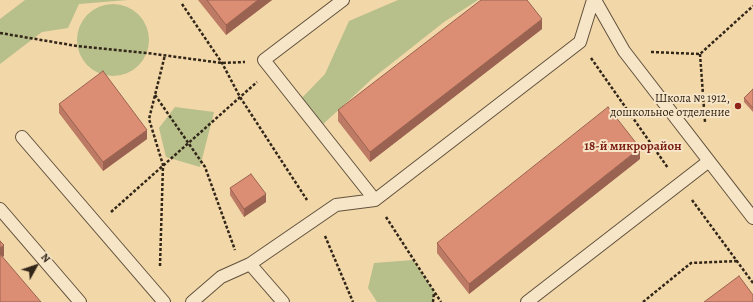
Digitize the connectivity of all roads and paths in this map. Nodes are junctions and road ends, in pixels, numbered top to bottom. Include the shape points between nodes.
1 (343, 0) edge
2 (594, 0) edge
3 (182, 4) dead end
4 (753, 6) edge
5 (0, 33) edge
6 (580, 42) junction
7 (624, 51) junction
8 (700, 54) junction
9 (165, 55) junction
10 (264, 60) junction
11 (222, 63) junction
12 (155, 95) junction
13 (240, 97) junction
14 (706, 123) dead end
15 (22, 136) dead end
16 (188, 142) junction
17 (709, 161) junction
18 (163, 165) junction
19 (680, 184) junction
20 (375, 200) junction
21 (0, 209) edge
22 (317, 218) junction
23 (753, 218) edge
24 (97, 224) junction
25 (738, 261) junction
26 (250, 264) junction
27 (753, 283) edge
28 (434, 292) junction
29 (162, 299) edge
30 (80, 302) edge
31 (192, 302) edge
32 (283, 302) edge
33 (353, 302) edge
34 (432, 302) edge
35 (441, 302) edge
36 (527, 302) edge
37 (643, 302) edge

1 - 10 lane
2 - 6 lane
2 - 7 lane
3 - 11 path
4 - 8 path
5 - 9 path via 77,46
6 - 19 path
6 - 20 lane
7 - 8 path
7 - 17 lane
8 - 14 path
9 - 11 path
9 - 12 path
10 - 11 path
10 - 13 path via 263,76
10 - 20 lane
11 - 13 path
12 - 16 path
12 - 18 path via 148,119
13 - 16 path
13 - 22 path
15 - 24 lane
16 - 18 path
16 - 26 path via 205,167 235,250
17 - 19 lane
17 - 23 lane
18 - 24 path
18 - 29 path
19 - 25 path
19 - 36 lane
20 - 22 lane via 336,205
20 - 28 path
21 - 30 lane
22 - 26 lane
22 - 33 path
24 - 29 lane
25 - 27 path
25 - 37 path via 691,264
26 - 31 lane via 221,277
26 - 32 lane
28 - 34 path
28 - 35 path

